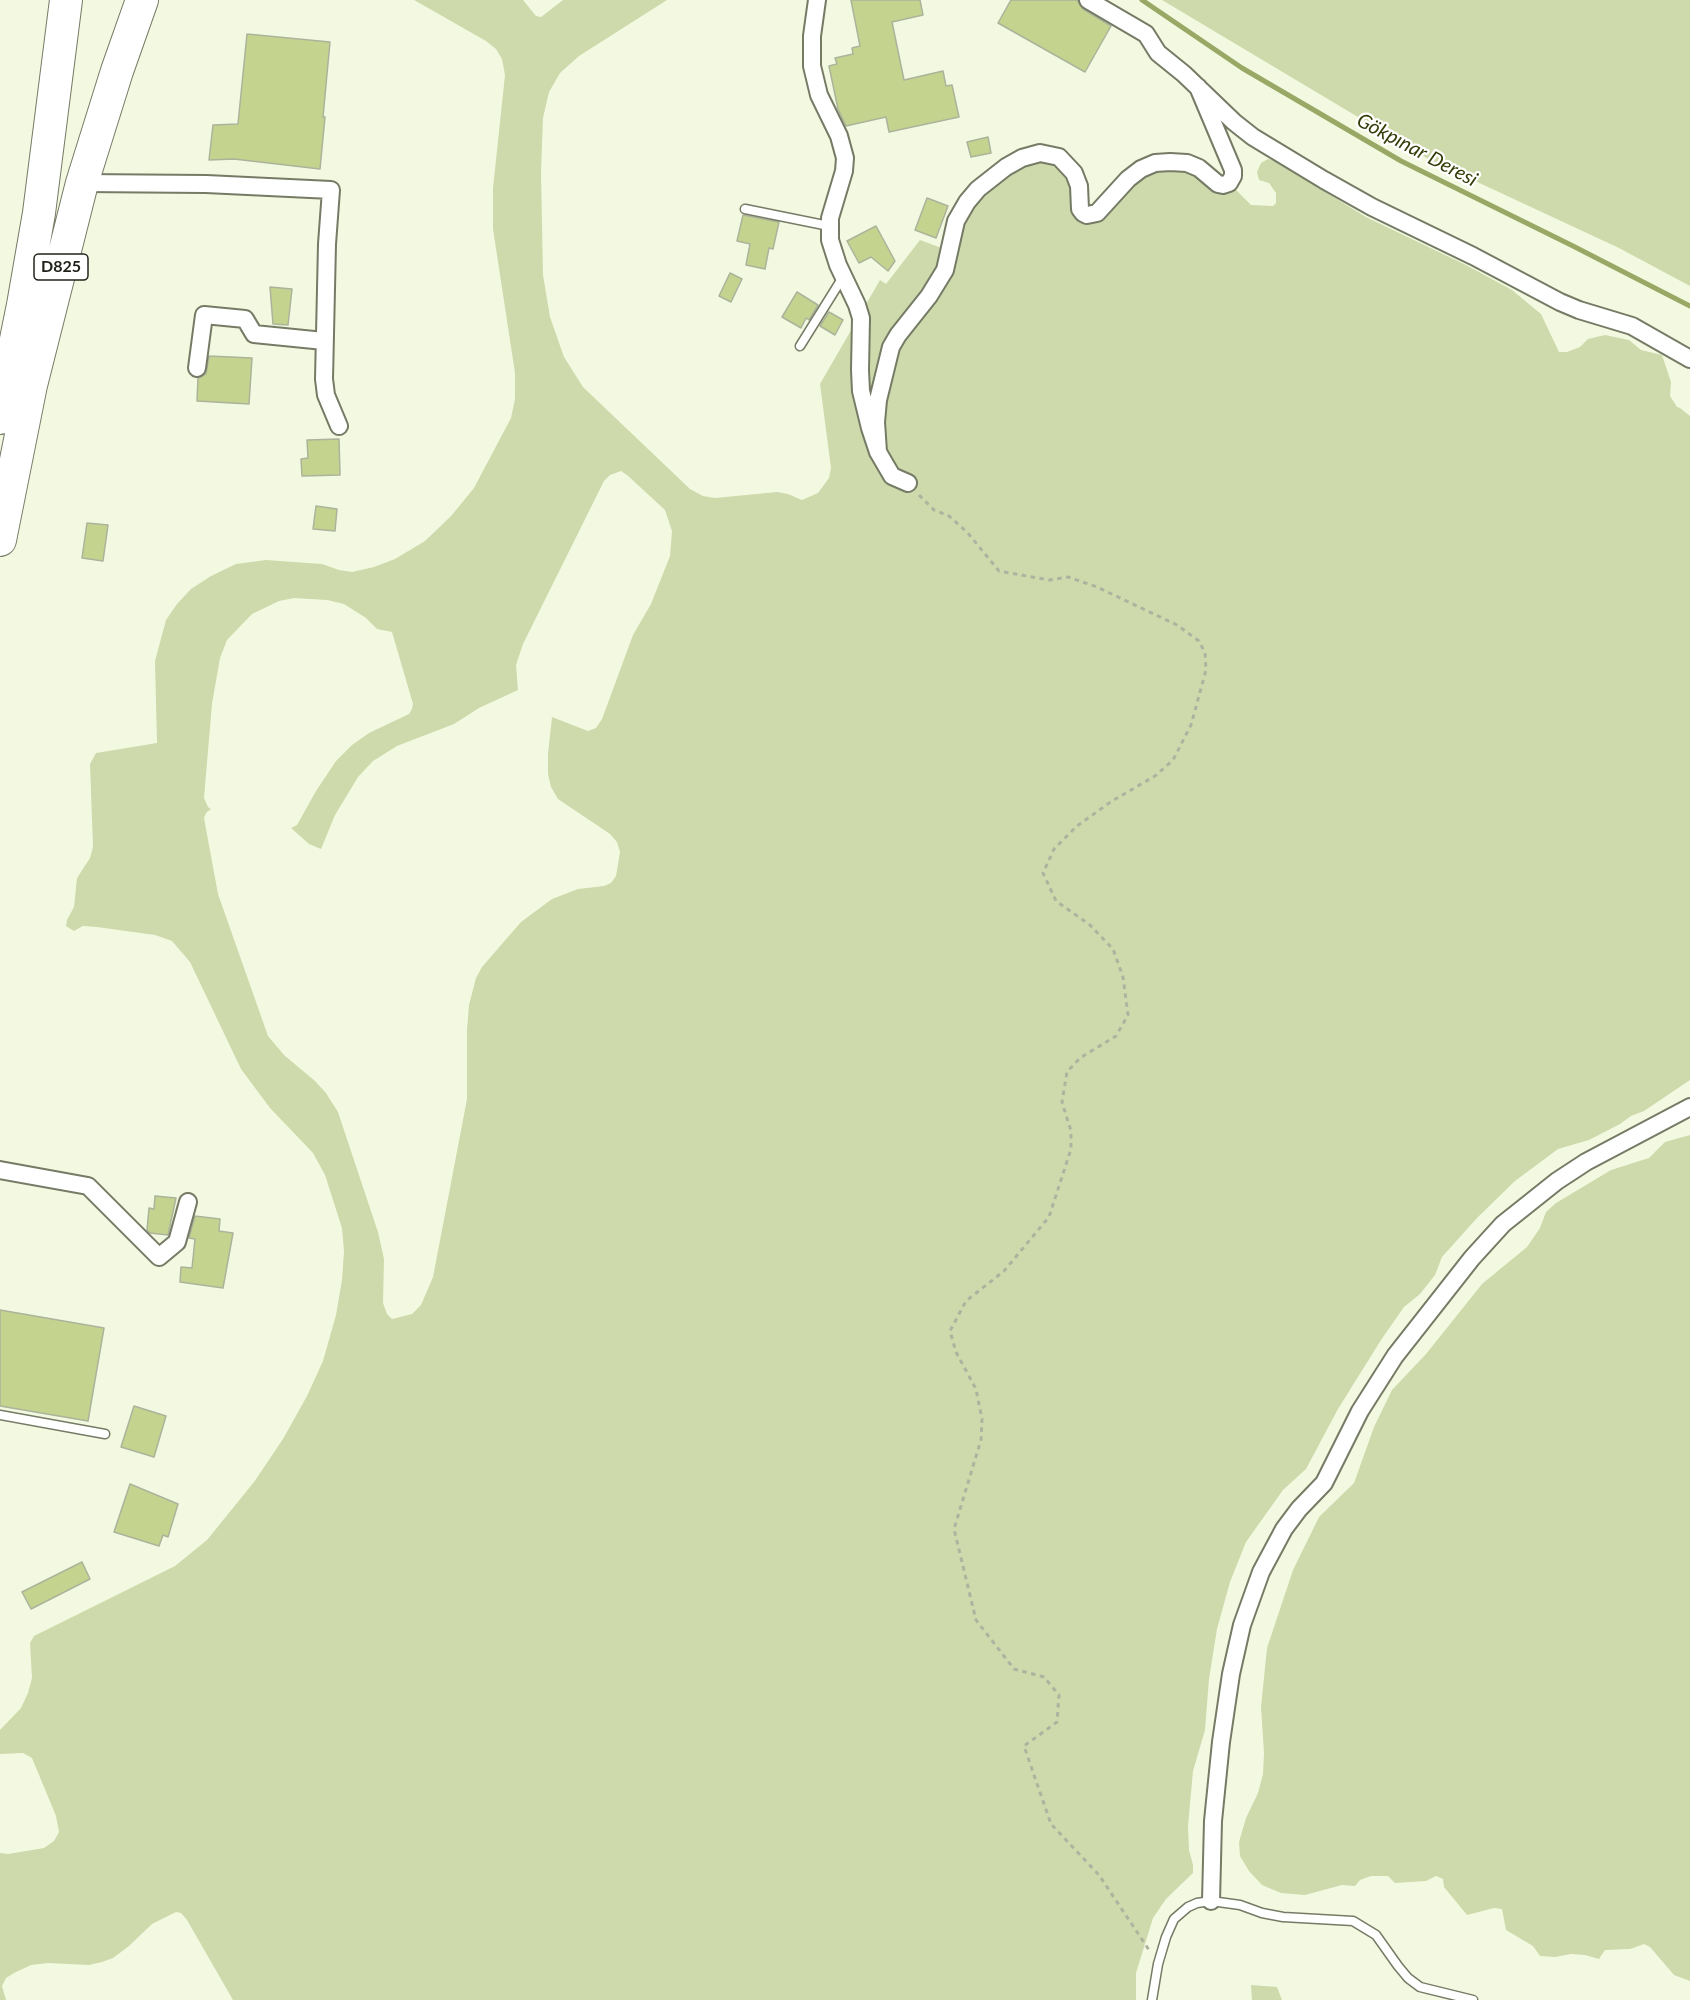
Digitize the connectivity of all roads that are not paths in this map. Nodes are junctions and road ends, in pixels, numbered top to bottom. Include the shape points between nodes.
1 (66, 0) edge
2 (142, 0) edge
3 (817, 0) edge
4 (1088, 0) edge
5 (1198, 87) junction
6 (82, 183) junction
7 (745, 209) dead end
8 (829, 226) junction
9 (843, 276) junction
10 (324, 341) junction
11 (801, 346) dead end
12 (1690, 359) edge
13 (197, 368) dead end
14 (0, 418) edge
15 (339, 426) dead end
16 (878, 452) junction
17 (908, 483) road end
18 (0, 540) edge
19 (1690, 1107) edge
20 (0, 1170) edge
21 (188, 1202) dead end
22 (0, 1415) edge
23 (105, 1434) dead end
24 (1211, 1901) junction
25 (1152, 2000) edge
26 (1473, 2000) edge

1 - 14 highway, D825 via 39,213
2 - 6 highway, D825
3 - 8 street via 813,66 819,95 845,158
4 - 5 street via 1146,34 1158,53
5 - 12 street via 1253,137 1372,207 1560,302 1632,326
5 - 16 street via 1233,170 1229,183 1218,184 1199,168 1187,164 1155,163 1128,179 1097,213 1087,215 1080,209 1074,173 1059,157 1040,153 1006,167 978,189 956,221 945,270 891,348 878,400
6 - 10 street via 332,190
6 - 18 highway, D825 via 31,385
7 - 8 lane
8 - 9 street
9 - 11 lane
9 - 16 street via 861,318 861,391
10 - 13 street via 254,334 245,319 204,315
10 - 15 street via 326,395
16 - 17 street via 892,476
19 - 24 street via 1586,1162 1503,1224 1395,1356 1360,1411 1324,1483 1284,1529 1257,1583 1231,1674 1213,1821
20 - 21 street via 88,1186 159,1257 177,1242
22 - 23 lane
24 - 25 lane via 1188,1907 1174,1919 1158,1964
24 - 26 lane via 1283,1917 1353,1921 1376,1935 1408,1978 1420,1987

